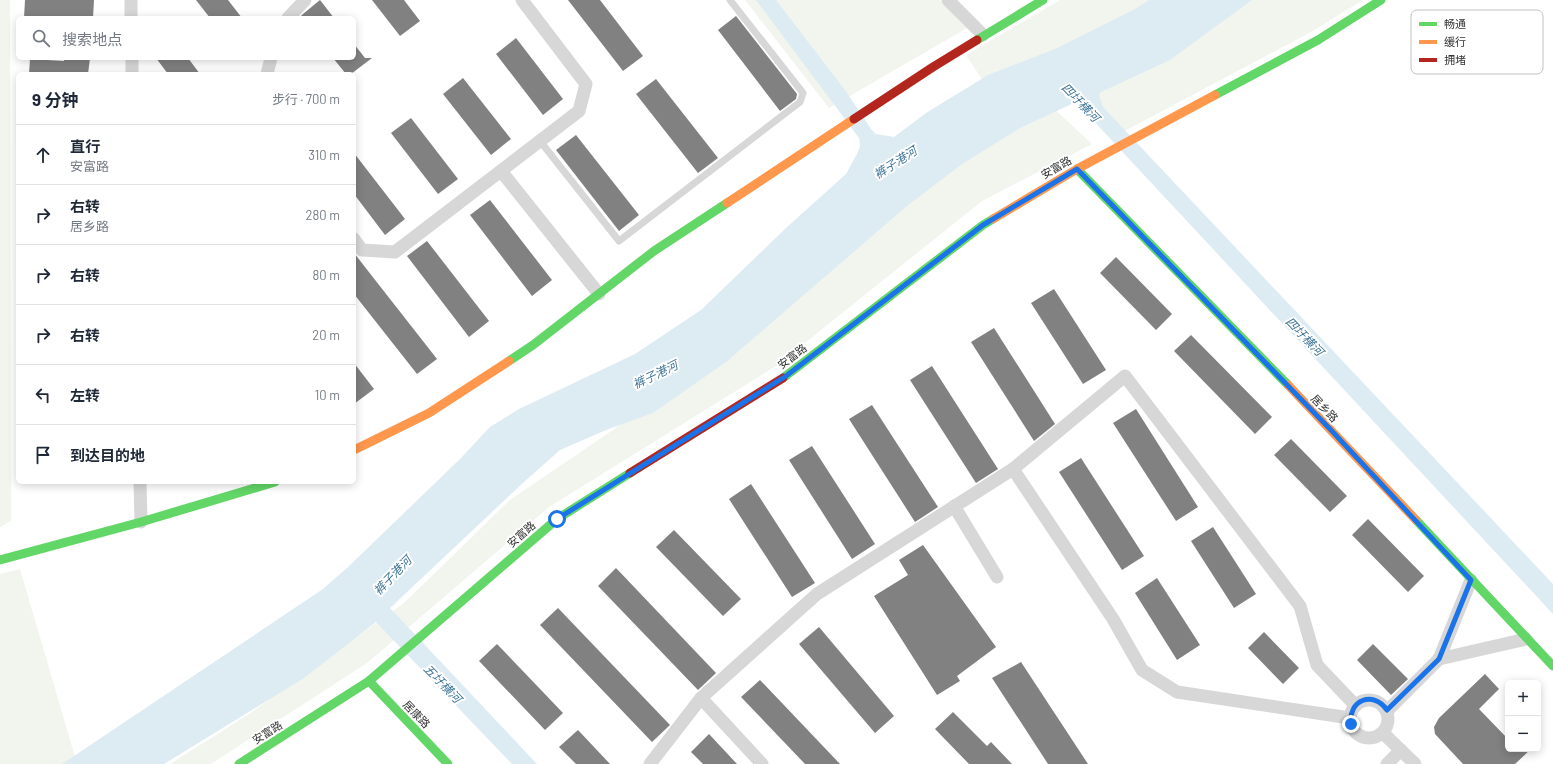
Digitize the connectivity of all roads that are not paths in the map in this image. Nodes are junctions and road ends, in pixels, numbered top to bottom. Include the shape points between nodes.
1 (131, 0) edge
2 (305, 0) edge
3 (522, 0) edge
4 (730, 0) edge
5 (948, 0) edge
6 (1043, 0) edge
7 (1381, 0) edge
8 (131, 16) edge
9 (290, 16) edge
10 (983, 35) junction
11 (132, 60) edge
12 (270, 60) edge
13 (132, 72) edge
14 (268, 72) edge
15 (540, 141) junction
16 (1077, 169) junction
17 (501, 171) junction
18 (356, 242) edge
19 (599, 294) junction
20 (356, 449) edge
21 (1014, 469) junction
22 (140, 484) edge
23 (268, 484) edge
24 (954, 506) junction
25 (141, 522) junction
26 (0, 560) edge
27 (997, 577) dead end
28 (1471, 580) junction
29 (1526, 638) junction
30 (1439, 659) junction
31 (1553, 666) edge
32 (369, 681) junction
33 (701, 698) junction
34 (1355, 706) junction
35 (1387, 710) junction
36 (1350, 718) junction
37 (1383, 733) junction
38 (1401, 750) junction
39 (239, 764) edge
40 (448, 764) edge
41 (650, 764) edge
42 (762, 764) edge
43 (1387, 764) edge
44 (1415, 764) edge

1 - 8 street
2 - 9 street
3 - 15 street via 586,84 579,112
4 - 15 lane via 804,93 800,102 619,241
5 - 10 street
6 - 10 street
7 - 16 street, 安富路 via 1318,40
10 - 19 street via 654,251
11 - 13 street
12 - 14 street
15 - 17 street
16 - 28 street, 居乡路 via 1330,429
16 - 32 street, 安富路 via 983,225 786,376 557,519
17 - 18 street via 395,252 362,250
17 - 19 street
19 - 20 street via 533,345 429,413
21 - 24 street
21 - 34 street via 1125,376 1300,606 1317,665
21 - 36 street via 1113,619 1142,670 1177,692
22 - 25 street
23 - 25 street
24 - 27 street
24 - 33 street via 816,594
25 - 26 street
28 - 29 street, 居乡路
28 - 30 street
29 - 30 street
29 - 31 street, 居乡路
30 - 35 street
32 - 39 street, 安富路
32 - 40 street, 居康路
33 - 41 street
33 - 42 street
34 - 35 street via 1366,699 1372,699
34 - 36 street
35 - 37 street via 1388,722
36 - 37 street via 1354,730 1359,735 1377,736
37 - 38 street
38 - 43 street
38 - 44 street

